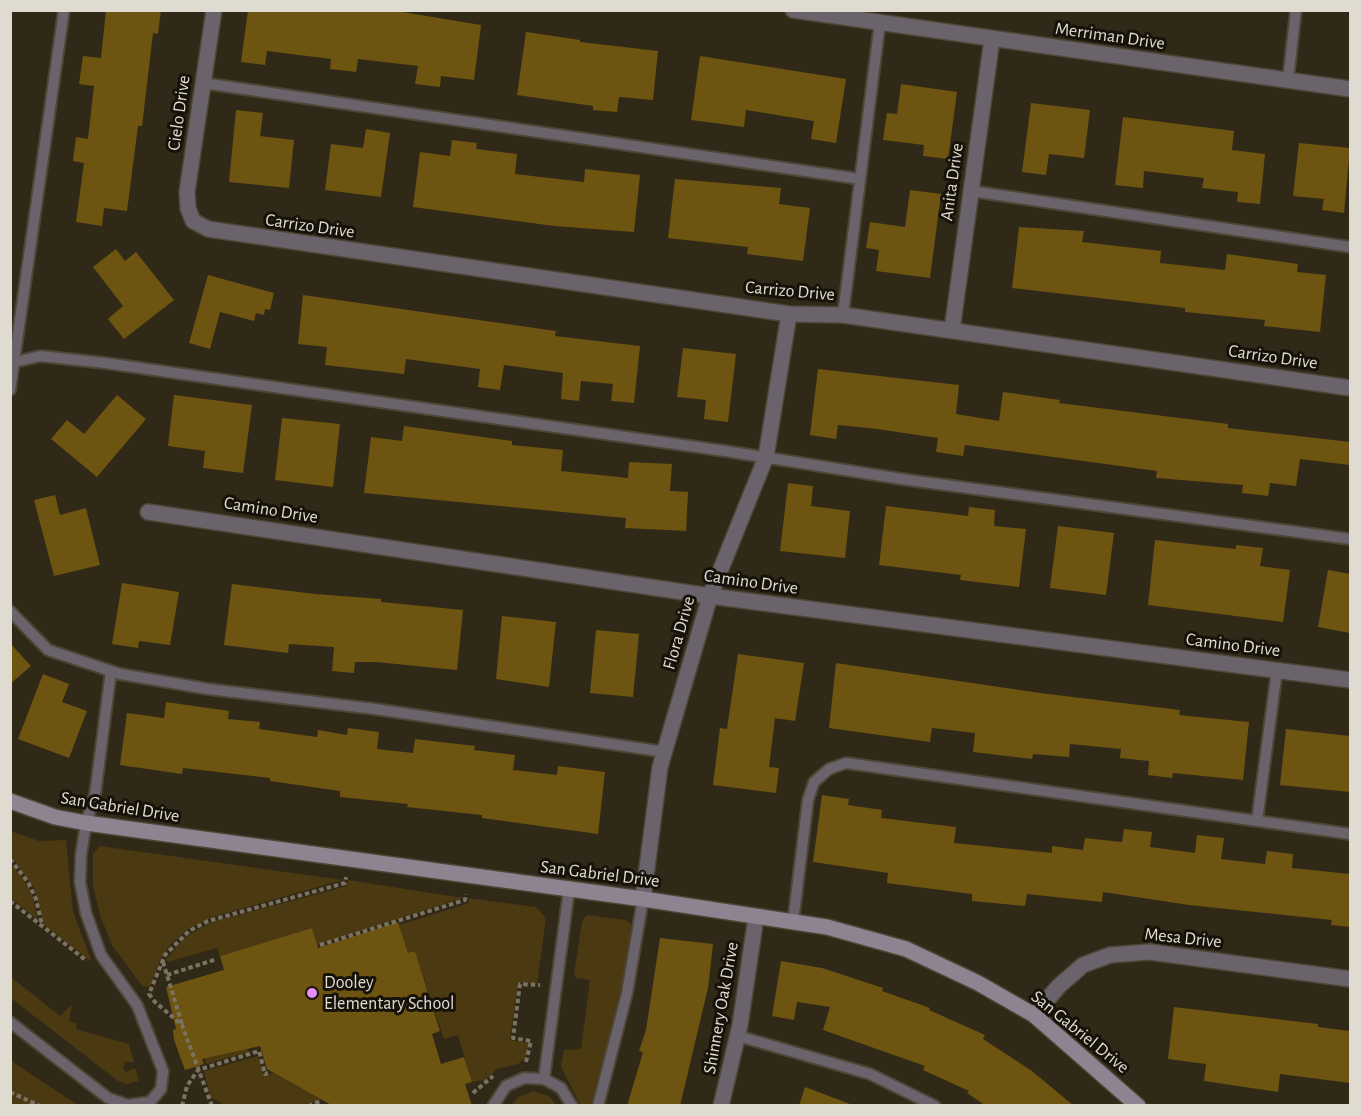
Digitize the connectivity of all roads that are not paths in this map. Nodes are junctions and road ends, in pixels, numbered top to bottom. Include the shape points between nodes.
1 (64, 10) edge
2 (213, 10) edge
3 (793, 10) edge
4 (1296, 10) edge
5 (880, 22) junction
6 (992, 39) junction
7 (1288, 80) junction
8 (203, 83) junction
9 (1350, 89) edge
10 (860, 179) junction
11 (971, 191) junction
12 (193, 221) joint
13 (1350, 247) edge
14 (789, 314) junction
15 (843, 315) junction
16 (952, 330) junction
17 (15, 362) junction
18 (1350, 388) edge
19 (10, 390) edge
20 (766, 458) junction
21 (148, 512) dead end
22 (1350, 539) edge
23 (710, 596) junction
24 (10, 611) edge
25 (1277, 670) junction
26 (111, 671) junction
27 (1350, 680) edge
28 (665, 752) junction
29 (10, 801) edge
30 (1257, 821) junction
31 (86, 823) junction
32 (1350, 834) edge
33 (569, 890) junction
34 (642, 899) junction
35 (756, 917) junction
36 (793, 922) junction
37 (1350, 979) edge
38 (1035, 1016) junction
39 (10, 1022) edge
40 (738, 1036) junction
41 (544, 1079) junction
42 (493, 1106) edge
43 (572, 1106) edge
44 (598, 1106) edge
45 (721, 1106) edge
46 (935, 1106) edge
47 (1138, 1106) edge

1 - 17 lane
2 - 8 street, Cielo Drive
3 - 5 street, Merriman Drive
4 - 7 lane
5 - 6 street, Merriman Drive
5 - 10 lane
6 - 7 street, Merriman Drive
6 - 11 street, Anita Drive
7 - 9 street, Merriman Drive
8 - 10 lane
8 - 12 street, Cielo Drive via 187,192
10 - 15 lane
11 - 13 lane
11 - 16 street, Anita Drive
12 - 14 street, Carrizo Drive via 226,234
14 - 15 street, Carrizo Drive
14 - 20 street, Flora Drive
15 - 16 street, Carrizo Drive
16 - 18 street, Carrizo Drive
17 - 19 lane
17 - 20 lane via 40,356 105,363
20 - 22 lane
20 - 23 street, Flora Drive
21 - 23 street, Camino Drive
23 - 25 street, Camino Drive
23 - 28 street, Flora Drive
24 - 26 lane via 48,650
25 - 27 street, Camino Drive
25 - 30 lane
26 - 28 lane via 208,689
26 - 31 lane via 95,795
28 - 34 street, Flora Drive
29 - 31 street, San Gabriel Drive
30 - 32 lane
30 - 36 lane via 846,763 829,769 814,782 808,800
31 - 33 street, San Gabriel Drive
31 - 39 lane via 80,882 86,913 101,955 137,1005 163,1071 161,1089 150,1102 128,1105 108,1098
33 - 34 street, San Gabriel Drive
33 - 41 lane
34 - 35 street, San Gabriel Drive
34 - 44 lane via 627,993
35 - 36 street, San Gabriel Drive
35 - 40 street, Shinnery Oak Drive
36 - 38 street, San Gabriel Drive via 827,927 906,949 978,983
37 - 38 street, Mesa Drive via 1150,952 1110,955 1083,965 1059,986
38 - 47 street, San Gabriel Drive
40 - 45 street, Shinnery Oak Drive
40 - 46 lane via 870,1074
41 - 42 lane via 524,1078 506,1086
41 - 43 lane via 561,1089

